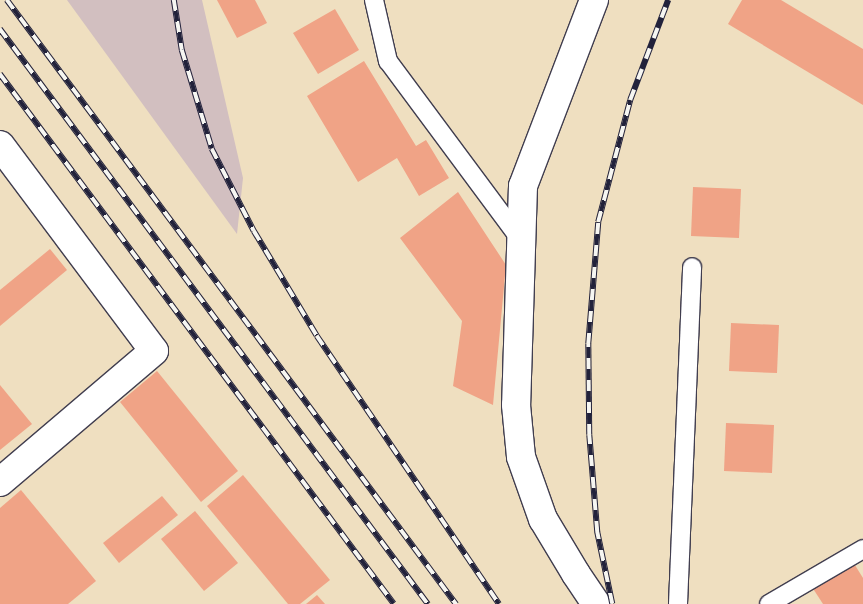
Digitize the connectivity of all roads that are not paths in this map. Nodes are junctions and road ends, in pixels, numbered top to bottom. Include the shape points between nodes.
1 (374, 0) edge
2 (594, 0) edge
3 (0, 145) edge
4 (522, 240) junction
5 (692, 267) dead end
6 (0, 482) edge
7 (863, 549) edge
8 (596, 604) edge
9 (678, 604) edge
10 (770, 604) edge

1 - 4 lane via 388,61
2 - 4 street via 523,186
3 - 6 street via 154,350
4 - 8 street via 516,405 521,457 543,519
5 - 9 lane
7 - 10 lane

